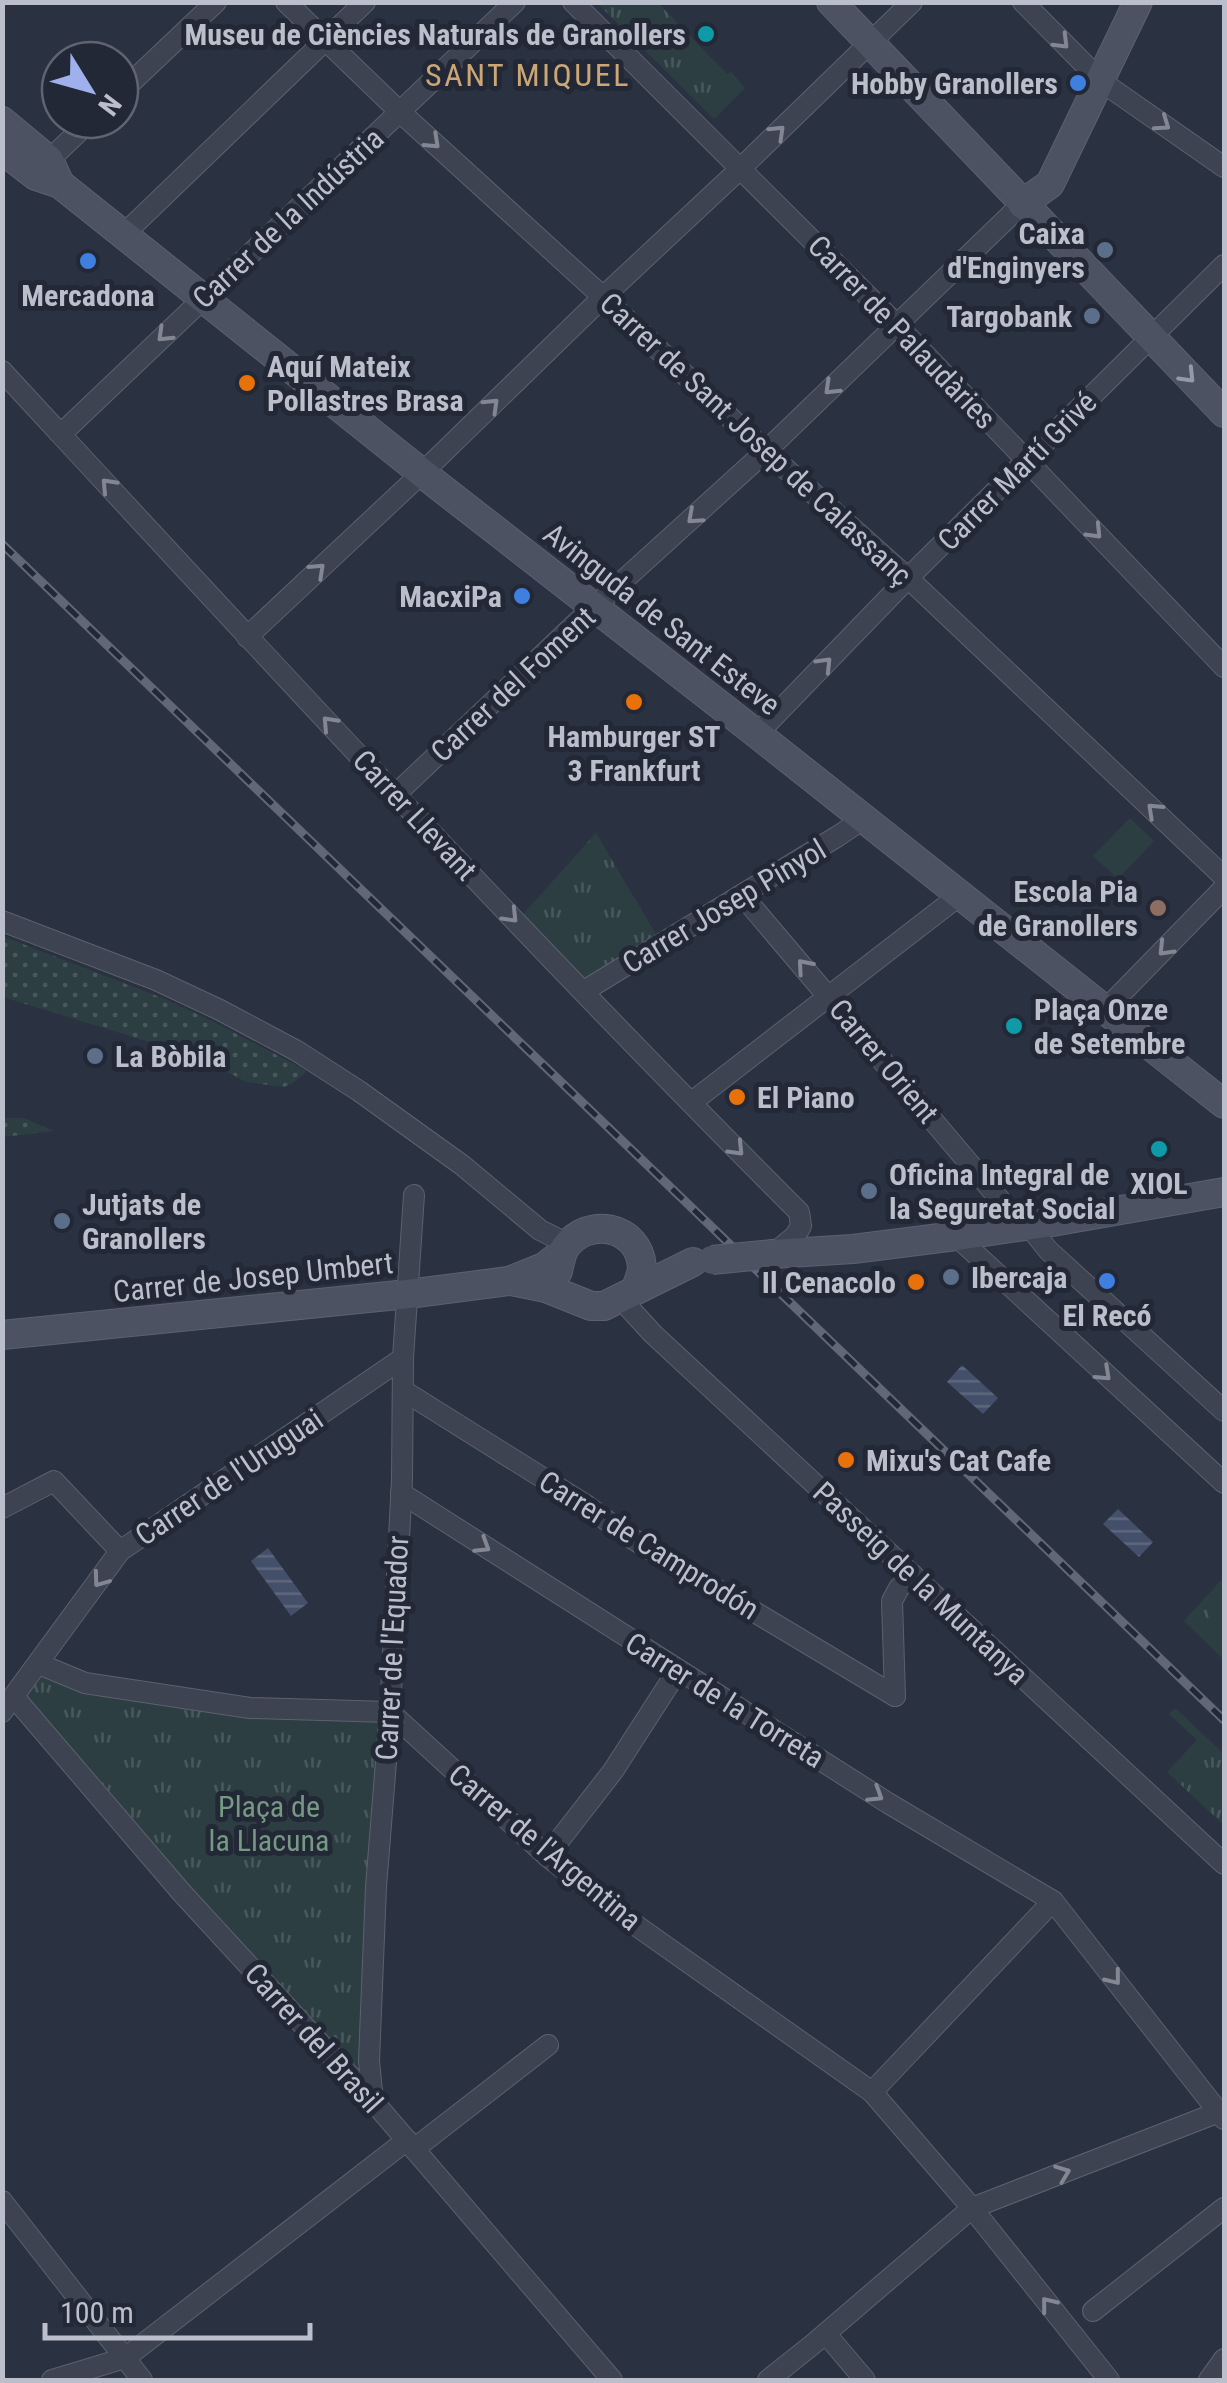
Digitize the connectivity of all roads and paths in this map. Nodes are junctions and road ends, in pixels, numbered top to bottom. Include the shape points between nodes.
1 (216, 2) edge
2 (286, 2) edge
3 (365, 2) edge
4 (514, 2) edge
5 (572, 2) edge
6 (830, 2) edge
7 (912, 2) edge
8 (1023, 2) edge
9 (1138, 2) edge
10 (325, 41) junction
11 (869, 43) junction
12 (140, 74) edge
13 (1102, 82) junction
14 (400, 112) junction
15 (2, 121) edge
16 (77, 140) edge
17 (2, 150) edge
18 (1224, 167) edge
19 (740, 169) junction
20 (55, 172) junction
21 (1022, 204) junction
22 (123, 235) junction
23 (1220, 277) edge
24 (603, 297) junction
25 (203, 298) junction
26 (896, 324) junction
27 (1152, 338) junction
28 (2, 370) edge
29 (1224, 413) edge
30 (60, 434) junction
31 (766, 451) junction
32 (1028, 461) junction
33 (422, 473) junction
34 (908, 578) junction
35 (595, 607) junction
36 (247, 637) junction
37 (1224, 667) edge
38 (757, 734) junction
39 (396, 794) junction
40 (863, 818) junction
41 (1224, 876) edge
42 (1224, 888) edge
43 (742, 894) junction
44 (960, 895) junction
45 (2, 922) edge
46 (584, 991) junction
47 (830, 996) junction
48 (1106, 1010) junction
49 (692, 1102) junction
50 (1224, 1104) edge
51 (1224, 1192) edge
52 (414, 1196) dead end
53 (1028, 1225) junction
54 (956, 1236) junction
55 (788, 1247) junction
56 (636, 1248) junction
57 (565, 1249) junction
58 (702, 1261) junction
59 (510, 1280) junction
60 (408, 1294) junction
61 (628, 1295) junction
62 (572, 1297) junction
63 (2, 1335) edge
64 (403, 1358) junction
65 (404, 1392) junction
66 (1224, 1412) edge
67 (1224, 1483) edge
68 (401, 1493) junction
69 (2, 1508) edge
70 (120, 1552) junction
71 (912, 1575) junction
72 (39, 1664) junction
73 (678, 1670) junction
74 (8, 1704) edge
75 (390, 1712) junction
76 (547, 1856) junction
77 (1224, 1864) edge
78 (1053, 1902) junction
79 (548, 2045) dead end
80 (872, 2092) junction
81 (373, 2101) junction
82 (1223, 2114) edge
83 (411, 2144) junction
84 (2, 2201) edge
85 (972, 2208) junction
86 (1224, 2208) edge
87 (1094, 2311) dead end
88 (826, 2334) junction
89 (125, 2358) junction
90 (1224, 2359) edge
91 (66, 2378) edge
92 (142, 2380) edge
93 (612, 2380) edge
94 (768, 2380) edge
95 (865, 2380) edge
96 (1109, 2380) edge
97 (1209, 2380) edge

1 - 12 street
2 - 10 street, Carrer de Sant Josep de Calassanç
3 - 10 street
4 - 14 street, Carrer de la Indústria
5 - 19 street, Carrer de Palaudàries
6 - 11 street
7 - 11 street
8 -> 13 street
9 - 13 street
10 - 14 street, Carrer de Sant Josep de Calassanç
10 - 22 street
19 -> 11 street
11 - 21 street
13 -> 18 street
13 - 21 street via 1050,184
14 -> 24 street, Carrer de Sant Josep de Calassanç
14 - 25 street, Carrer de la Indústria
15 - 20 street, Avinguda de Sant Esteve
16 - 20 street
17 - 20 street, Avinguda de Sant Esteve via 36,176
19 - 24 street
19 - 26 street, Carrer de Palaudàries
20 - 22 street, Avinguda de Sant Esteve
21 - 26 street, Carrer del Foment
21 - 27 street
22 - 25 street, Avinguda de Sant Esteve
23 - 27 street, Carrer Martí Grivé
24 - 31 street, Carrer de Sant Josep de Calassanç
33 -> 24 street
25 -> 30 street, Carrer de la Indústria
25 - 33 street, Avinguda de Sant Esteve
26 -> 31 street, Carrer del Foment
26 - 32 street, Carrer de Palaudàries
27 -> 29 street
27 - 32 street, Carrer Martí Grivé
28 - 30 street, Carrer Llevant
36 -> 30 street, Carrer Llevant
31 - 34 street, Carrer de Sant Josep de Calassanç
31 -> 35 street, Carrer del Foment
32 - 34 street, Carrer Martí Grivé
32 -> 37 street, Carrer de Palaudàries
33 - 35 street, Avinguda de Sant Esteve
36 -> 33 street
38 -> 34 street, Carrer Martí Grivé
41 -> 34 street, Carrer de Sant Josep de Calassanç
35 - 38 street, Avinguda de Sant Esteve
35 - 39 street, Carrer del Foment
39 -> 36 street, Carrer Llevant
38 - 40 street, Avinguda de Sant Esteve
39 -> 46 street, Carrer Llevant
40 - 43 street, Carrer Josep Pinyol
40 - 44 street, Avinguda de Sant Esteve
42 -> 48 street
43 - 46 street, Carrer Josep Pinyol
47 -> 43 street, Carrer Orient
44 - 47 street
44 - 48 street, Avinguda de Sant Esteve
45 - 57 street via 156,980 297,1051 462,1165
46 - 49 street, Carrer Llevant
47 - 49 street
47 - 53 street, Carrer Orient
48 - 50 street, Avinguda de Sant Esteve
49 -> 55 street, Carrer Llevant via 798,1212 801,1226
51 - 53 street
52 - 60 street, Carrer de l'Equador
53 - 54 street
53 - 66 street, Carrer Orient
54 - 55 street via 853,1250
54 -> 67 street
55 - 58 street, bridge
56 - 57 street via 626,1236 597,1228
56 - 58 street via 660,1258
56 - 61 street via 642,1269
57 - 59 street via 544,1267
57 - 62 street via 558,1270
58 - 61 street
59 - 60 street, Carrer de Josep Umbert
59 - 62 street
60 - 63 street, Carrer de Josep Umbert
60 - 64 street, Carrer de l'Equador
61 - 62 street via 604,1306
61 - 71 street, Passeig de la Muntanya via 653,1334
64 - 65 street, Carrer de l'Equador
64 - 70 street, Carrer de l'Uruguai
65 - 68 street, Carrer de l'Equador
65 - 71 street, Carrer de Camprodón via 895,1696 892,1601
68 -> 73 street, Carrer de la Torreta
68 - 75 street, Carrer de l'Equador
69 - 70 street via 54,1481
70 -> 72 street, Carrer de l'Uruguai
71 - 77 street, Passeig de la Muntanya
72 - 74 street, Carrer de l'Uruguai
72 - 75 street via 85,1683 250,1708
73 - 76 street via 613,1771
73 -> 78 street, Carrer de la Torreta
74 - 81 street, Carrer del Brasil
75 - 76 street, Carrer de l'Argentina
75 - 81 street, Carrer de l'Equador via 375,1926
76 - 80 street, Carrer de l'Argentina
78 - 80 street
78 -> 82 street
79 - 83 street
80 - 85 street, Carrer de l'Argentina
81 - 83 street, Carrer del Brasil
85 -> 82 street
83 - 89 street
83 - 93 street, Carrer del Brasil
84 - 89 street
85 - 88 street
96 -> 85 street, Carrer de l'Argentina
86 - 87 street
88 - 94 street
88 - 95 street
89 - 91 street
89 - 92 street
90 - 97 street

